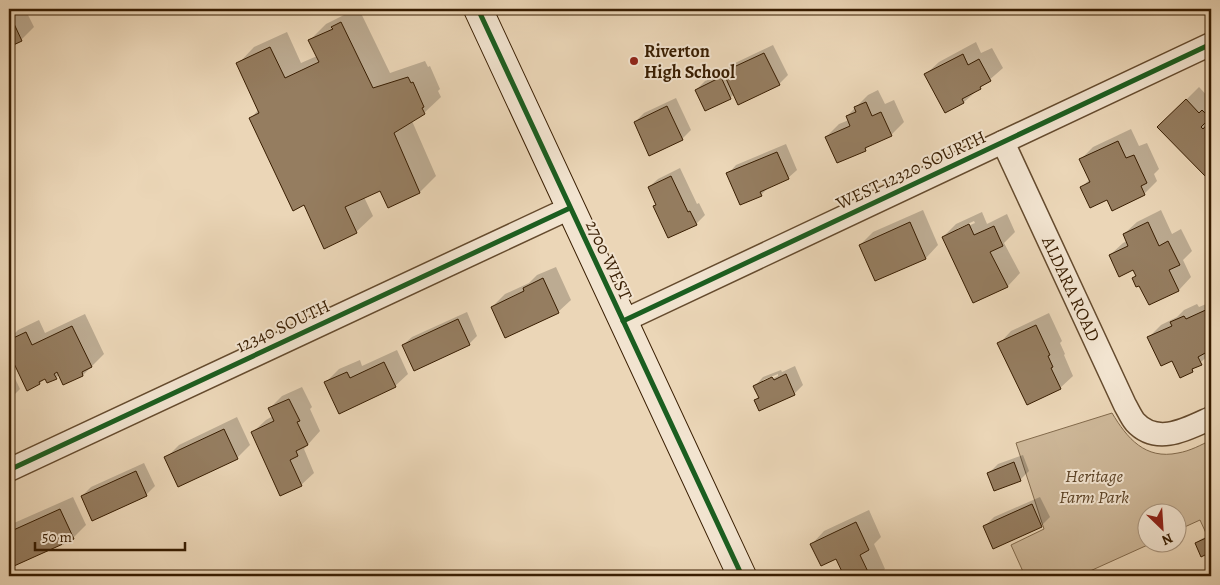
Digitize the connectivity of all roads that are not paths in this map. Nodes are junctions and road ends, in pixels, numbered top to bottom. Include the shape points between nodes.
1 (478, 9) edge
2 (1211, 44) edge
3 (1003, 142) junction
4 (570, 208) junction
5 (623, 321) junction
6 (1211, 418) edge
7 (9, 470) edge
8 (742, 576) edge

1 - 4 main road, 2700 WEST
2 - 3 street, WEST 12320 SOURTH
3 - 5 street, WEST 12320 SOURTH
3 - 6 street, ALDARA ROAD via 1135,422 1148,431 1163,435 1181,432
4 - 5 main road, 2700 WEST
4 - 7 street, 12340 SOUTH
5 - 8 main road, 2700 WEST

